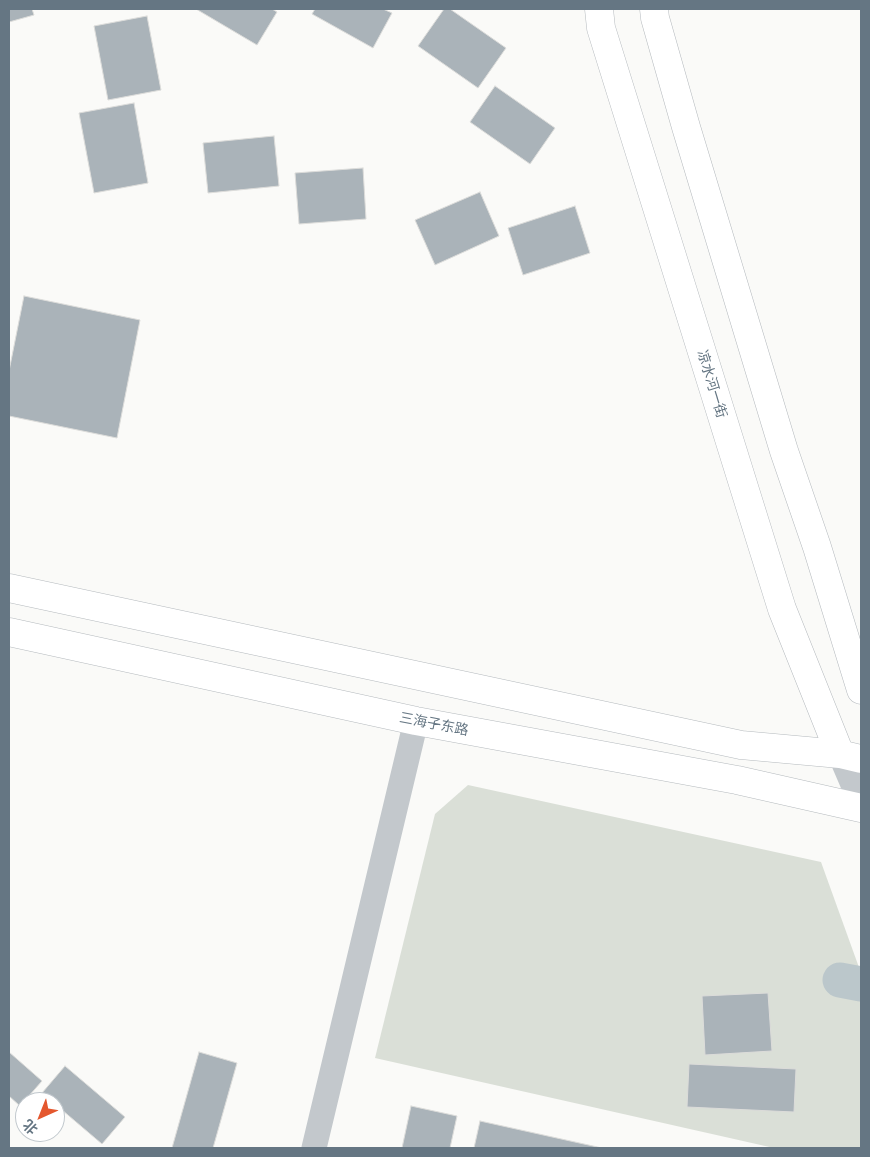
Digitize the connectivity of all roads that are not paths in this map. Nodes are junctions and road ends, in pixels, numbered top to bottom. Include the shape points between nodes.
1 (599, 9) edge
2 (654, 9) edge
3 (9, 588) edge
4 (9, 632) edge
5 (861, 690) edge
6 (416, 721) junction
7 (850, 756) edge
8 (861, 803) edge
9 (861, 808) edge
10 (314, 1148) edge

1 - 7 main road, 凉水河一街 via 601,28 782,610
2 - 5 main road via 686,127 784,451
3 - 7 main road via 741,745
4 - 6 main road, 三海子东路
6 - 9 main road, 三海子东路 via 737,780
6 - 10 street
7 - 8 street

